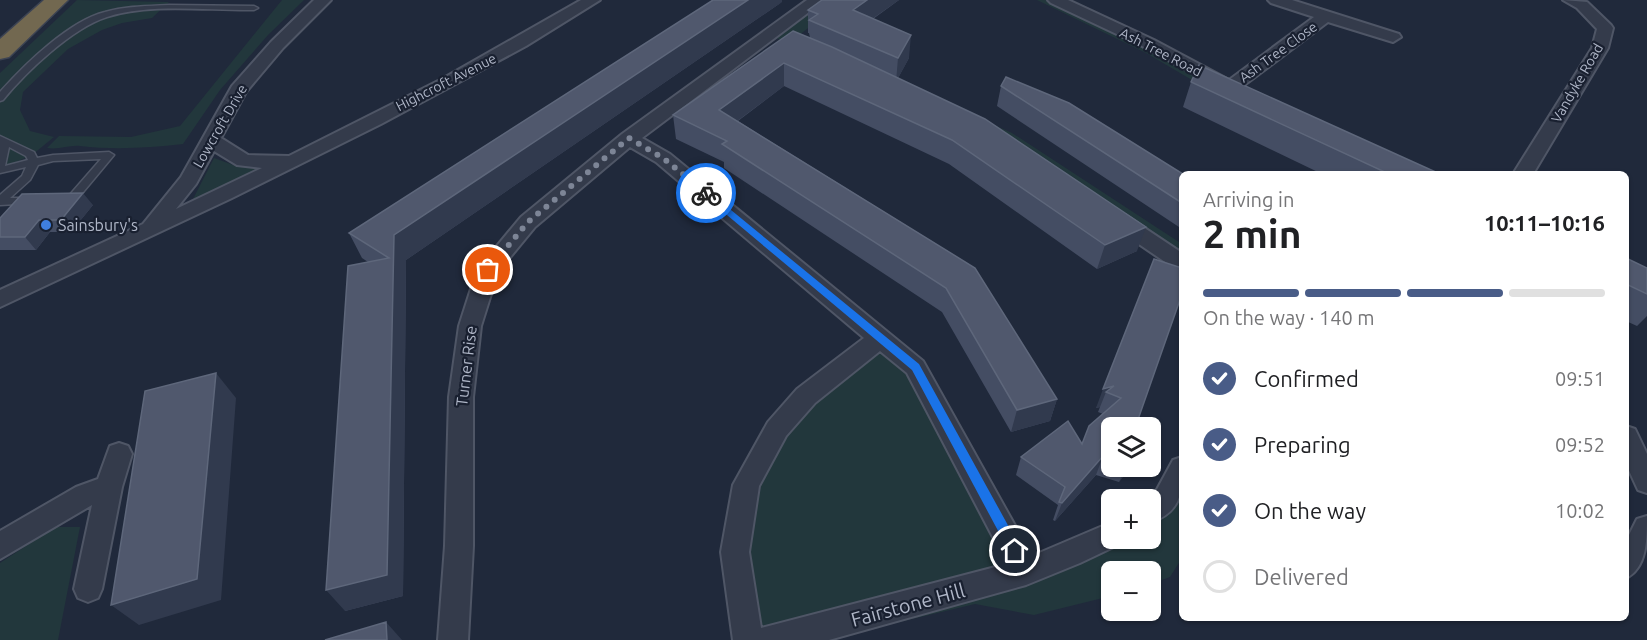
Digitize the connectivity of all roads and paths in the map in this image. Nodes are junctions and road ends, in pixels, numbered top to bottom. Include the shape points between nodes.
1 (57, 0) edge
2 (114, 0) edge
3 (323, 0) edge
4 (592, 0) edge
5 (817, 0) edge
6 (1056, 0) edge
7 (1275, 0) edge
8 (1571, 0) edge
9 (254, 8) dead end
10 (114, 11) junction
11 (1326, 16) junction
12 (768, 35) junction
13 (1394, 37) dead end
14 (789, 43) edge
15 (0, 52) edge
16 (1229, 88) junction
17 (0, 98) edge
18 (1250, 99) edge
19 (629, 138) junction
20 (211, 139) junction
21 (2, 140) edge
22 (297, 158) junction
23 (34, 162) junction
24 (0, 169) edge
25 (1525, 171) edge
26 (0, 201) edge
27 (1107, 213) edge
28 (148, 230) junction
29 (1179, 260) edge
30 (0, 299) edge
31 (879, 339) junction
32 (1629, 443) edge
33 (119, 454) dead end
34 (1179, 474) edge
35 (1647, 482) edge
36 (109, 487) junction
37 (1161, 505) edge
38 (1647, 528) edge
39 (1101, 540) edge
40 (0, 546) edge
41 (1629, 560) edge
42 (1026, 572) junction
43 (88, 589) dead end
44 (453, 640) edge
45 (748, 640) edge
46 (768, 640) edge

1 - 15 highway
2 - 10 lane
3 - 20 street, Lowcroft Drive via 238,90
4 - 22 street, Highcroft Avenue via 516,46
5 - 12 street, Turner Rise
6 - 16 street, Ash Tree Road via 1148,43
7 - 11 street, Ash Tree Close
8 - 25 street, Vandyke Road via 1582,5 1605,28 1600,48
9 - 10 lane
10 - 17 lane via 73,30
11 - 13 street, Ash Tree Close
11 - 16 street, Ash Tree Close
12 - 14 street
12 - 19 street, Turner Rise
16 - 18 street, Ash Tree Road
19 - 31 street via 663,158
19 - 44 street, Turner Rise via 528,222 488,270 470,326 460,397 459,546
20 - 22 street, Highcroft Avenue via 228,156 248,162
20 - 28 street, Lowcroft Drive via 189,180
21 - 23 lane via 30,154
21 - 24 lane
22 - 28 street, Highcroft Avenue
23 - 24 lane
23 - 26 lane via 26,178
23 - 26 lane via 109,155 70,201
27 - 29 street
28 - 30 street, Highcroft Avenue
31 - 42 street via 915,367
31 - 45 street via 806,396 777,429 746,485 735,552
32 - 35 street
33 - 36 street
34 - 37 street
36 - 40 street via 85,495
36 - 43 street
38 - 41 street
39 - 42 street, Fairstone Hill
42 - 46 street, Fairstone Hill

